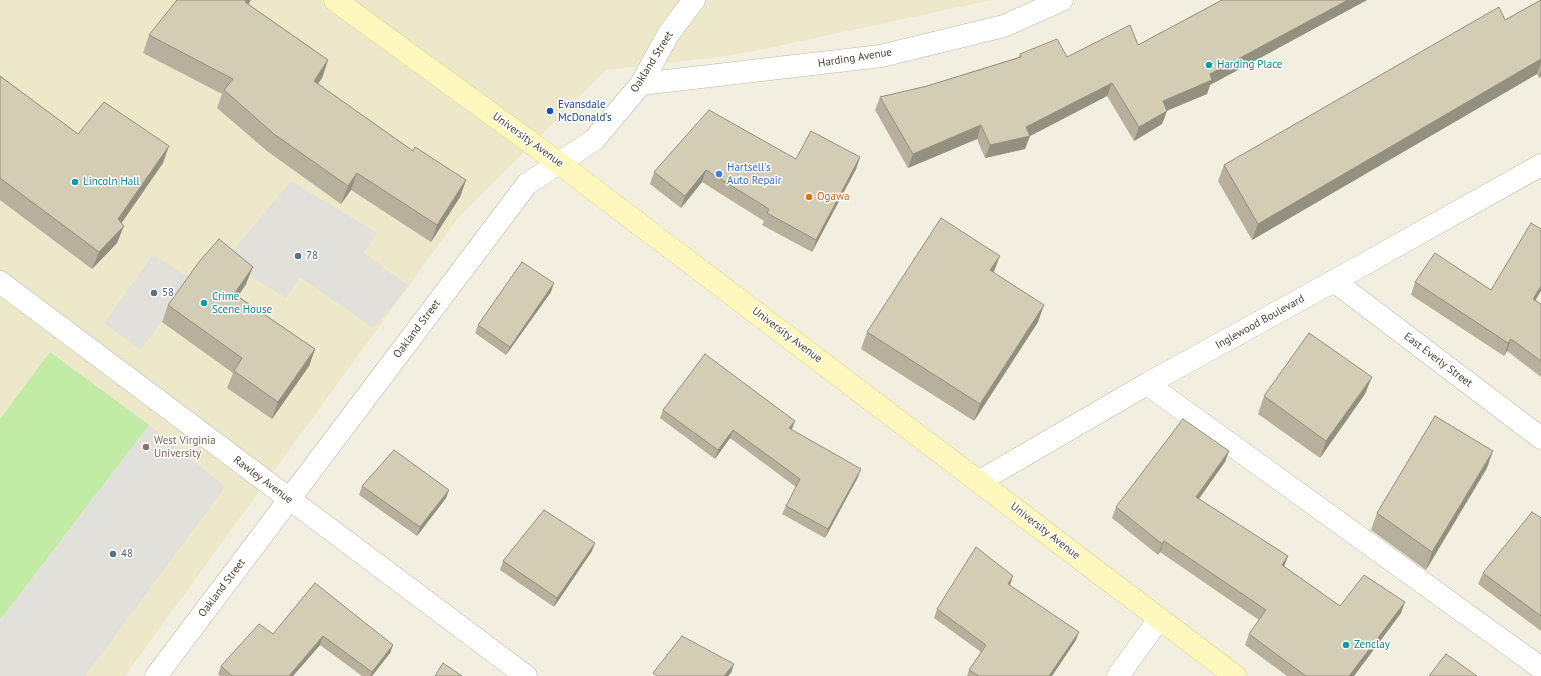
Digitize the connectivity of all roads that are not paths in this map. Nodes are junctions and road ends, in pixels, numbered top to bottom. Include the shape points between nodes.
1 (335, 0) edge
2 (694, 0) edge
3 (1062, 0) edge
4 (641, 84) junction
5 (560, 164) junction
6 (1541, 165) edge
7 (1334, 281) junction
8 (0, 282) edge
9 (1147, 384) junction
10 (1541, 438) edge
11 (980, 481) junction
12 (289, 499) junction
13 (1159, 619) junction
14 (1541, 668) edge
15 (156, 676) edge
16 (526, 676) edge
17 (1118, 676) edge
18 (1235, 676) edge

1 - 5 street, University Avenue
2 - 4 street, Oakland Street via 669,33
3 - 4 street, Harding Avenue via 1004,26 881,56
4 - 5 street, Oakland Street via 594,140
5 - 11 street, University Avenue
5 - 12 street, Oakland Street via 527,184
6 - 7 street, Inglewood Boulevard
7 - 9 street, Inglewood Boulevard
7 - 10 street, East Everly Street
8 - 12 street, Rawley Avenue
9 - 11 street, Inglewood Boulevard
9 - 14 street
11 - 13 street, University Avenue
12 - 15 street, Oakland Street
12 - 16 street, Rawley Avenue
13 - 17 street
13 - 18 street, University Avenue

